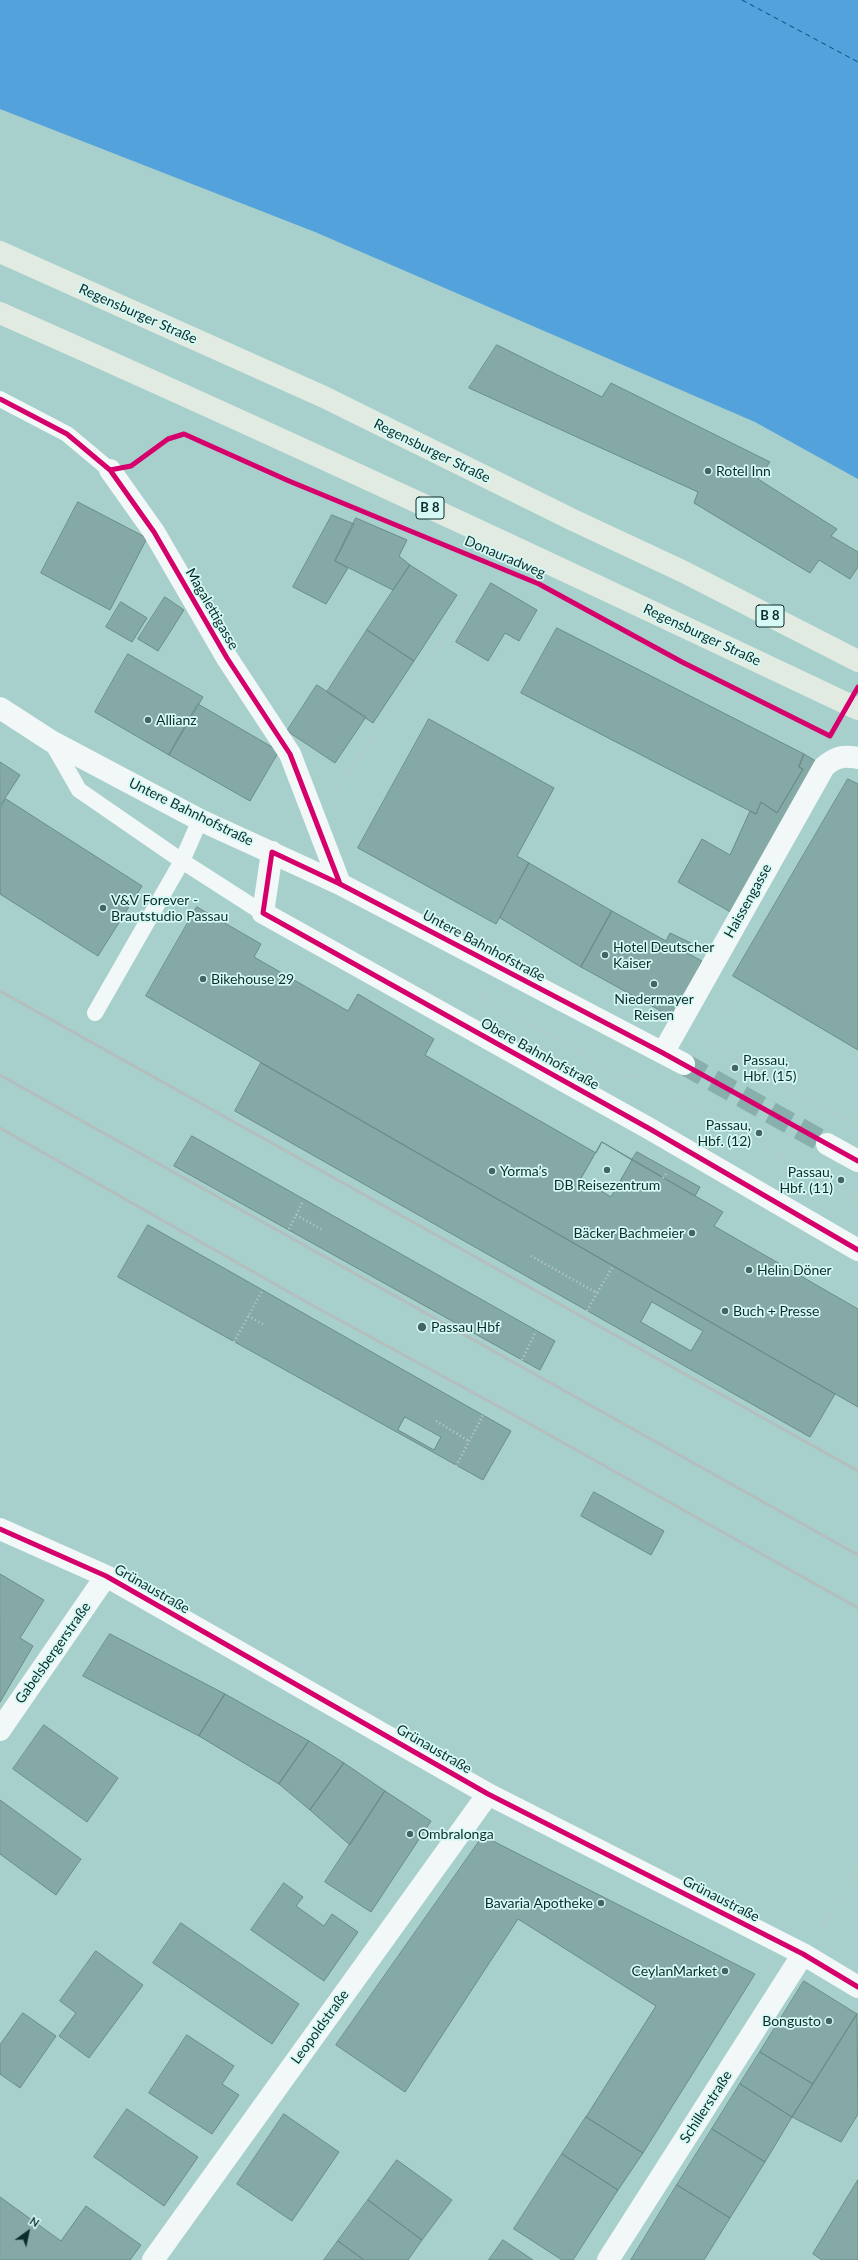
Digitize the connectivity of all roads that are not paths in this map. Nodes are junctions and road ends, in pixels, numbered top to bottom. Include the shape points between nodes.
1 (0, 252) edge
2 (0, 313) edge
3 (0, 399) edge
4 (110, 470) joint
5 (858, 661) edge
6 (0, 708) edge
7 (858, 709) edge
8 (51, 741) junction
9 (849, 757) edge
10 (200, 820) junction
11 (272, 852) junction
12 (182, 861) junction
13 (340, 884) junction
14 (263, 913) junction
15 (95, 1013) dead end
16 (663, 1053) junction
17 (684, 1064) tunnel mouth
18 (827, 1144) tunnel mouth
19 (858, 1161) edge
20 (858, 1250) edge
21 (0, 1529) edge
22 (106, 1576) junction
23 (0, 1730) edge
24 (488, 1794) junction
25 (804, 1954) junction
26 (858, 1987) edge
27 (153, 2260) edge
28 (608, 2260) edge

1 - 5 main road, Regensburger Straße / B 8 via 324,397 573,520 682,570
2 - 7 main road, Regensburger Straße / B 8 via 502,541
3 - 4 lane, Magalettigasse via 67,434
4 - 13 street, Magalettigasse via 154,532 227,658 290,754
6 - 8 street, Untere Bahnhofstraße
8 - 10 street, Untere Bahnhofstraße
8 - 12 lane, Obere Bahnhofstraße via 79,790
9 - 16 street, Haissengasse via 832,760 820,774
10 - 11 street, Untere Bahnhofstraße
10 - 12 lane
11 - 13 street, Untere Bahnhofstraße
11 - 14 street
12 - 14 lane, Obere Bahnhofstraße
12 - 15 lane
13 - 16 street, Untere Bahnhofstraße
14 - 20 street, Obere Bahnhofstraße via 650,1129
16 - 17 street, Untere Bahnhofstraße
18 - 19 street
21 - 22 street, Grünaustraße
22 - 23 street, Gabelsbergerstraße
22 - 24 street, Grünaustraße
24 - 25 street, Grünaustraße
24 - 27 street, Leopoldstraße
25 - 26 street, Grünaustraße
25 - 28 street, Schillerstraße

